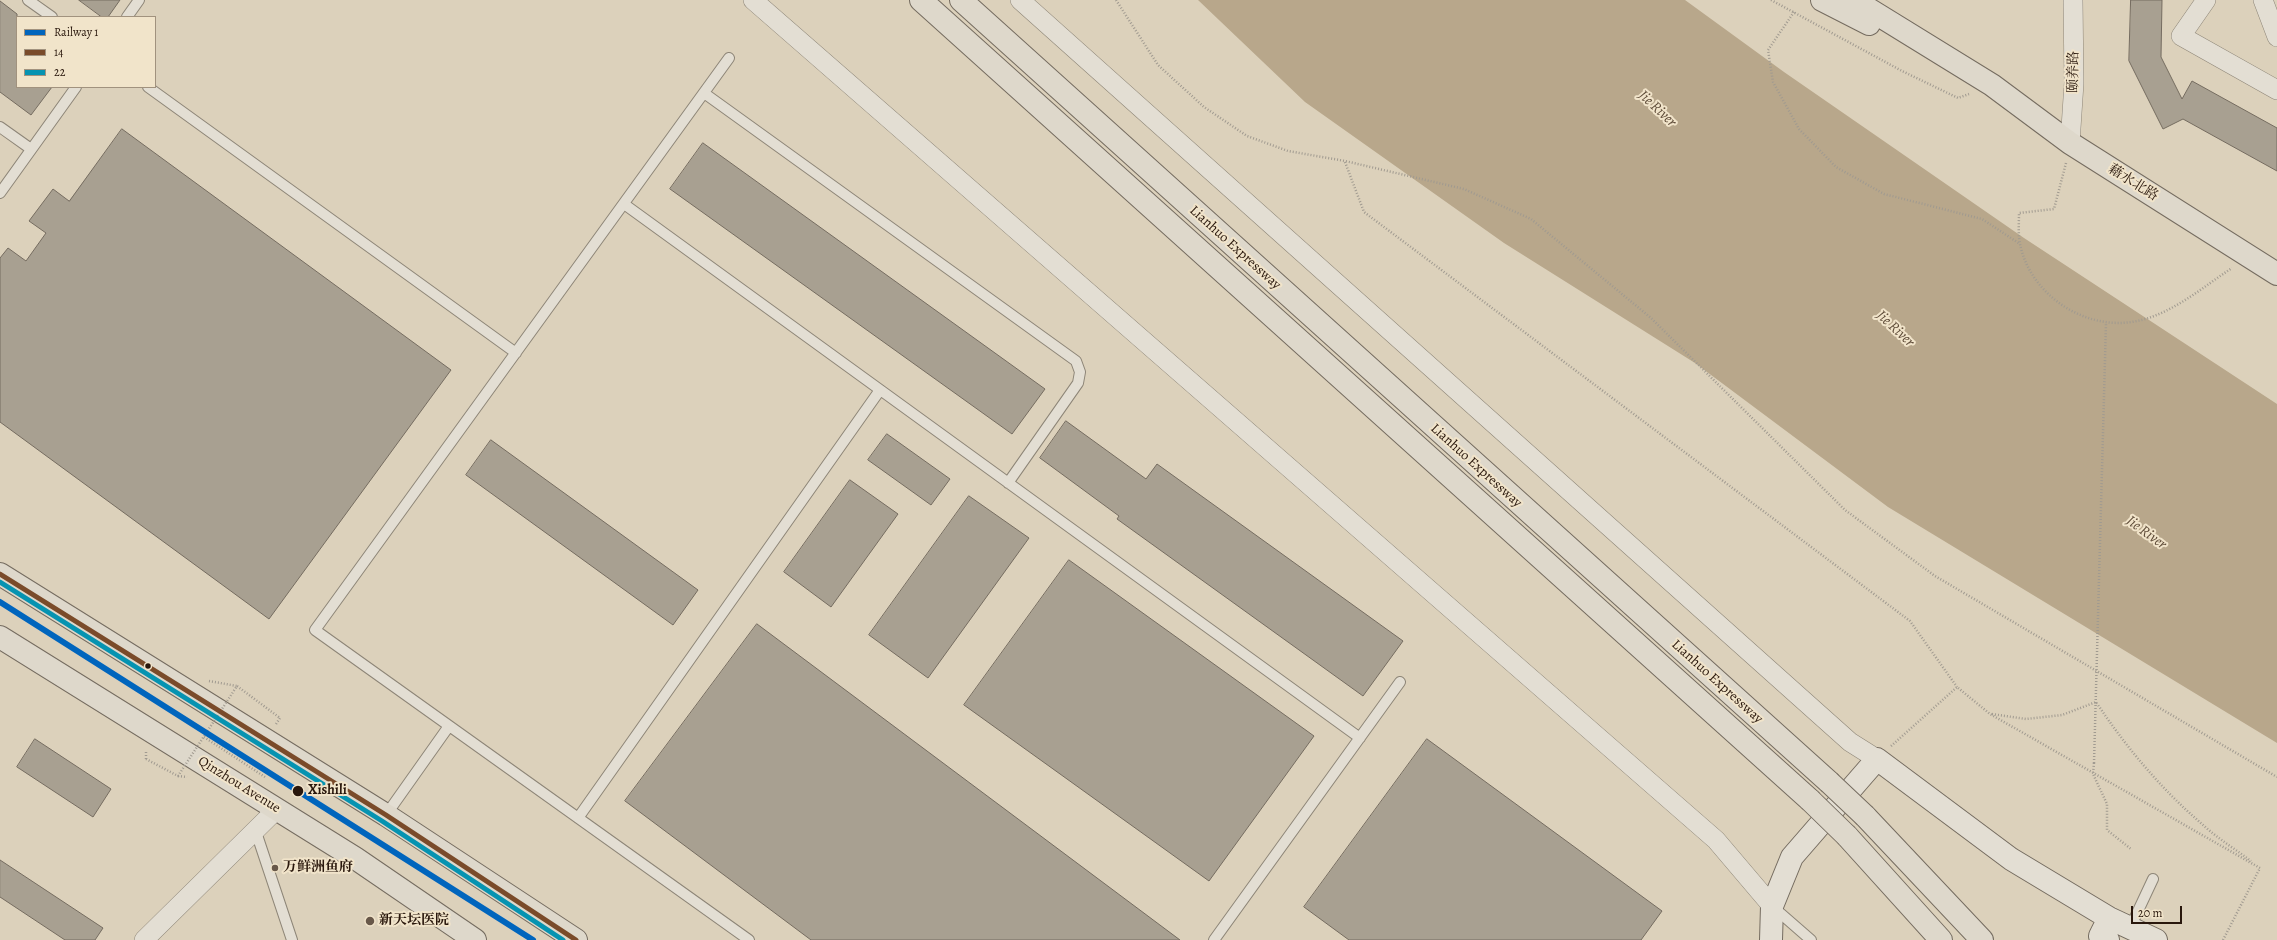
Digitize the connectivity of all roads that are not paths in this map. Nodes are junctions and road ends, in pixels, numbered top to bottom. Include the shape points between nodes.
1 (28, 0) edge
2 (139, 0) edge
3 (753, 0) edge
4 (921, 0) edge
5 (961, 0) edge
6 (1020, 0) edge
7 (1822, 0) edge
8 (1854, 0) edge
9 (2073, 0) edge
10 (2206, 0) edge
11 (2263, 0) edge
12 (51, 16) edge
13 (128, 16) edge
14 (2277, 37) edge
15 (729, 58) dead end
16 (1992, 85) junction
17 (75, 88) edge
18 (149, 88) edge
19 (2277, 90) edge
20 (704, 93) junction
21 (0, 127) edge
22 (2070, 143) junction
23 (31, 149) junction
24 (0, 193) edge
25 (624, 204) junction
26 (2277, 274) edge
27 (516, 353) junction
28 (880, 390) junction
29 (1008, 483) junction
30 (0, 574) edge
31 (0, 637) edge
32 (1400, 682) dead end
33 (449, 726) junction
34 (1360, 738) junction
35 (1877, 759) junction
36 (277, 809) junction
37 (386, 816) junction
38 (578, 818) junction
39 (255, 829) junction
40 (2153, 879) dead end
41 (1772, 906) junction
42 (2109, 918) junction
43 (2130, 928) junction
44 (144, 940) edge
45 (292, 940) edge
46 (475, 940) edge
47 (576, 940) edge
48 (749, 940) edge
49 (1214, 940) edge
50 (1771, 940) edge
51 (1811, 940) edge
52 (1941, 940) edge
53 (1982, 940) edge
54 (2108, 940) edge
55 (2156, 940) edge

1 - 12 lane
2 - 13 lane
3 - 41 street via 1716,840
4 - 52 main road, Lianhuo Expressway, bridge via 1810,800 1847,836
5 - 53 main road, Lianhuo Expressway, bridge via 1829,782 1865,816
6 - 35 street via 1850,742
7 - 16 main road, 藉水北路
8 - 16 main road, 藉水北路
9 - 22 street, 颐养路 via 2074,83
10 - 19 street via 2181,36
11 - 14 street
15 - 20 lane
16 - 22 main road, 藉水北路
17 - 23 lane
18 - 27 lane
20 - 25 lane
20 - 29 lane via 1076,361 1080,372 1078,383
21 - 23 lane
22 - 26 main road, 藉水北路
23 - 24 lane
25 - 27 lane
25 - 28 lane
27 - 33 lane via 315,630
28 - 29 lane
28 - 38 lane
29 - 34 lane
30 - 37 main road
31 - 36 main road, Qinzhou Avenue
32 - 34 lane
33 - 37 lane
33 - 38 lane
34 - 49 lane
35 - 41 street via 1792,857
35 - 42 street via 2011,859
36 - 39 street
36 - 46 main road, Qinzhou Avenue via 355,858
37 - 47 main road
38 - 48 lane
39 - 44 street
39 - 45 lane
40 - 43 lane
41 - 50 street
41 - 51 lane
42 - 43 street
42 - 54 street via 2100,936
43 - 55 street

